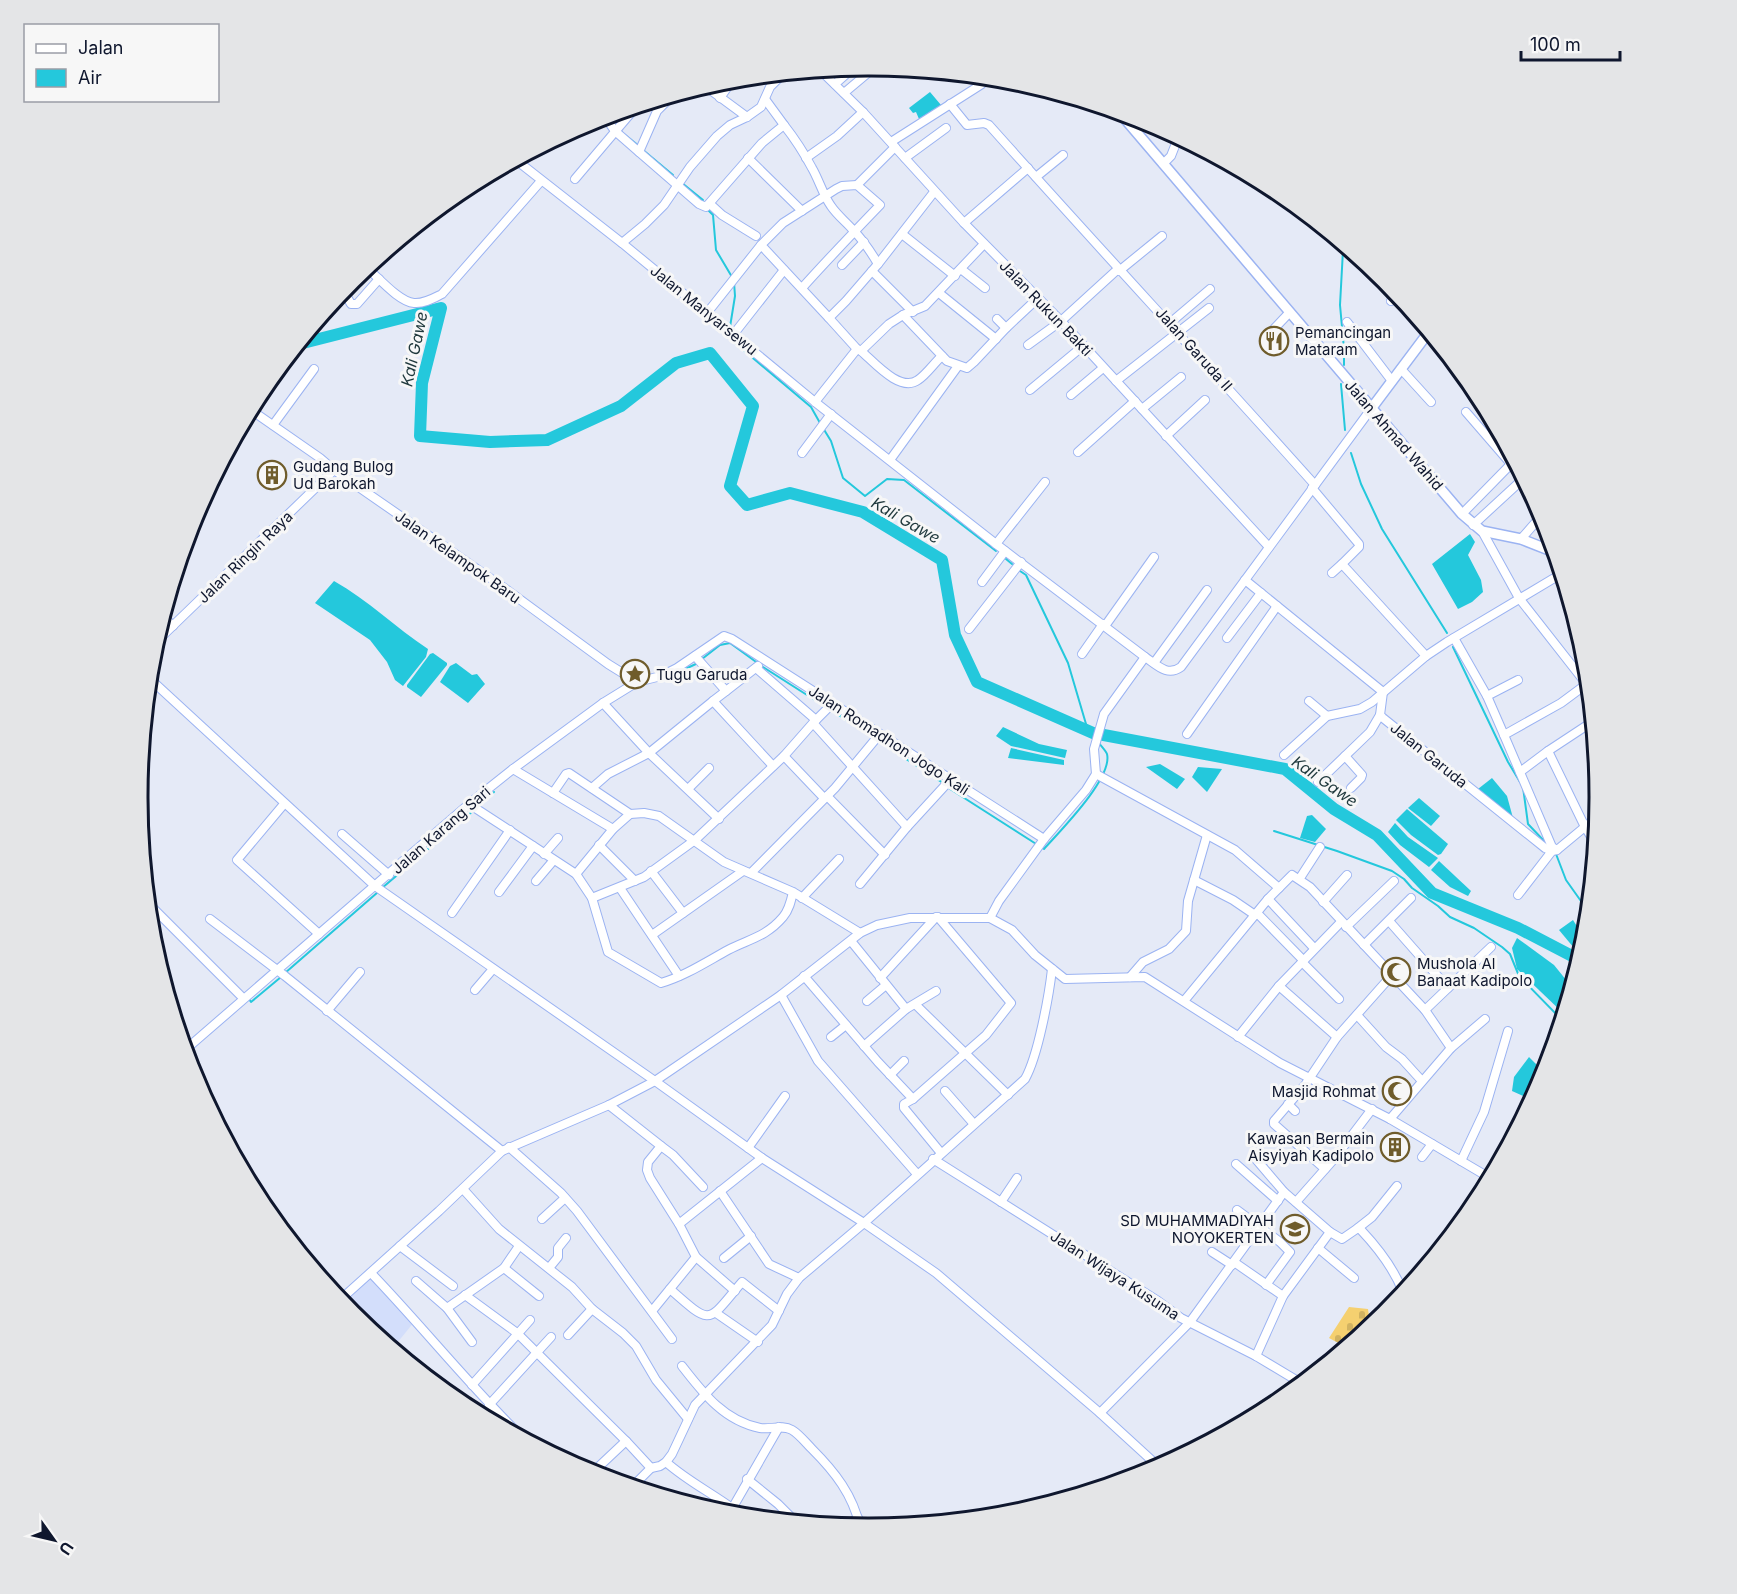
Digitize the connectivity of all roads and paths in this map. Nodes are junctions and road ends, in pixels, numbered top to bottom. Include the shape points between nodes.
1 (864, 76) edge
2 (842, 77) edge
3 (828, 78) edge
4 (774, 83) edge
5 (834, 84) junction
6 (980, 86) edge
7 (725, 91) edge
8 (714, 93) edge
9 (843, 93) junction
10 (720, 98) junction
11 (765, 99) junction
12 (950, 104) junction
13 (656, 109) edge
14 (863, 112) junction
15 (747, 117) junction
16 (625, 119) edge
17 (610, 125) edge
18 (784, 125) junction
19 (946, 128) dead end
20 (1137, 128) edge
21 (615, 131) junction
22 (893, 144) junction
23 (1175, 145) edge
24 (640, 150) junction
25 (1063, 155) dead end
26 (748, 158) junction
27 (806, 158) junction
28 (905, 158) junction
29 (1163, 164) junction
30 (522, 165) edge
31 (1028, 168) junction
32 (1036, 177) junction
33 (575, 179) dead end
34 (541, 181) junction
35 (677, 184) junction
36 (857, 185) junction
37 (934, 192) junction
38 (826, 196) junction
39 (710, 204) junction
40 (802, 211) junction
41 (964, 223) junction
42 (854, 231) junction
43 (902, 234) junction
44 (756, 236) dead end
45 (1162, 236) dead end
46 (864, 242) junction
47 (622, 243) junction
48 (984, 244) junction
49 (761, 245) junction
50 (842, 265) dead end
51 (875, 267) junction
52 (962, 269) junction
53 (784, 270) junction
54 (1119, 270) junction
55 (374, 274) edge
56 (955, 276) junction
57 (380, 279) junction
58 (802, 288) junction
59 (985, 288) dead end
60 (1210, 289) dead end
61 (939, 293) junction
62 (1038, 298) junction
63 (348, 299) edge
64 (1209, 308) dead end
65 (913, 312) junction
66 (707, 313) junction
67 (1289, 313) junction
68 (903, 315) junction
69 (829, 318) junction
70 (997, 318) dead end
71 (1061, 321) junction
72 (1347, 322) dead end
73 (1170, 323) junction
74 (1006, 328) junction
75 (1178, 332) junction
76 (1271, 332) dead end
77 (734, 335) junction
78 (996, 339) junction
79 (1424, 339) edge
80 (1028, 345) dead end
81 (1083, 346) junction
82 (859, 350) junction
83 (942, 356) junction
84 (958, 366) junction
85 (1103, 368) junction
86 (314, 369) dead end
87 (1401, 369) junction
88 (1181, 377) dead end
89 (1116, 381) junction
90 (1392, 381) junction
91 (1030, 390) dead end
92 (1071, 395) dead end
93 (1204, 400) dead end
94 (1135, 401) junction
95 (816, 402) junction
96 (1431, 402) dead end
97 (1142, 409) junction
98 (1371, 409) junction
99 (1466, 412) dead end
100 (831, 414) junction
101 (258, 415) edge
102 (273, 425) junction
103 (1166, 436) junction
104 (1498, 447) edge
105 (1078, 452) dead end
106 (802, 453) dead end
107 (890, 460) junction
108 (1509, 467) edge
109 (334, 470) junction
110 (1044, 482) dead end
111 (1517, 483) edge
112 (1313, 487) junction
113 (1462, 514) junction
114 (1535, 523) edge
115 (1473, 525) junction
116 (1482, 531) junction
117 (1521, 539) junction
118 (996, 544) junction
119 (1269, 546) junction
120 (1545, 548) edge
121 (1005, 551) junction
122 (1154, 557) dead end
123 (1020, 562) junction
124 (1342, 564) junction
125 (1332, 573) dead end
126 (1555, 578) edge
127 (1245, 580) junction
128 (982, 582) dead end
129 (1208, 590) dead end
130 (1261, 593) junction
131 (1519, 598) junction
132 (1277, 606) junction
133 (170, 624) edge
134 (1104, 625) junction
135 (172, 626) junction
136 (969, 629) dead end
137 (168, 630) edge
138 (1227, 638) dead end
139 (1454, 638) junction
140 (1082, 654) dead end
141 (1426, 656) junction
142 (1145, 657) junction
143 (698, 660) junction
144 (1154, 663) junction
145 (760, 664) junction
146 (1578, 672) edge
147 (624, 675) junction
148 (1518, 680) dead end
149 (637, 682) junction
150 (157, 685) edge
151 (1581, 690) edge
152 (726, 691) junction
153 (620, 692) junction
154 (1383, 692) junction
155 (1487, 696) junction
156 (713, 701) junction
157 (1309, 701) dead end
158 (603, 703) junction
159 (830, 707) junction
160 (1380, 715) junction
161 (1327, 716) junction
162 (814, 722) junction
163 (1585, 727) edge
164 (1187, 734) dead end
165 (1504, 735) junction
166 (877, 737) junction
167 (1548, 751) junction
168 (649, 753) junction
169 (1284, 755) dead end
170 (784, 756) junction
171 (1345, 756) junction
172 (773, 766) junction
173 (852, 767) junction
174 (709, 768) dead end
175 (513, 769) junction
176 (1520, 772) junction
177 (1097, 775) junction
178 (1318, 782) dead end
179 (948, 784) junction
180 (592, 788) junction
181 (689, 788) junction
182 (1351, 788) dead end
183 (554, 793) junction
184 (825, 797) junction
185 (284, 804) junction
186 (474, 807) junction
187 (630, 814) junction
188 (718, 819) junction
189 (1588, 825) edge
190 (907, 827) junction
191 (1585, 827) junction
192 (613, 829) junction
193 (510, 830) junction
194 (1588, 831) edge
195 (342, 834) dead end
196 (1207, 835) junction
197 (558, 838) dead end
198 (695, 840) junction
199 (599, 845) junction
200 (1041, 845) junction
201 (533, 846) junction
202 (1320, 847) dead end
203 (1555, 851) junction
204 (544, 855) junction
205 (885, 855) junction
206 (839, 859) dead end
207 (553, 861) junction
208 (651, 871) junction
209 (747, 872) junction
210 (576, 874) junction
211 (388, 875) junction
212 (1347, 875) dead end
213 (1299, 878) junction
214 (1194, 880) junction
215 (536, 881) dead end
216 (635, 881) junction
217 (1394, 881) dead end
218 (860, 884) dead end
219 (376, 887) junction
220 (620, 888) junction
221 (1279, 888) junction
222 (499, 892) dead end
223 (793, 892) junction
224 (1518, 895) dead end
225 (592, 898) junction
226 (802, 898) junction
227 (1411, 898) dead end
228 (1268, 899) junction
229 (1323, 902) junction
230 (158, 912) edge
231 (683, 913) junction
232 (452, 914) dead end
233 (1256, 914) junction
234 (937, 917) junction
235 (990, 918) junction
236 (210, 919) dead end
237 (1389, 921) junction
238 (1344, 924) junction
239 (860, 933) junction
240 (319, 934) junction
241 (652, 935) junction
242 (850, 941) junction
243 (1364, 945) junction
244 (1491, 947) dead end
245 (1314, 948) junction
246 (1302, 961) junction
247 (493, 969) junction
248 (1052, 969) junction
249 (360, 972) dead end
250 (280, 973) junction
251 (1392, 975) junction
252 (679, 976) junction
253 (804, 976) junction
254 (1130, 977) junction
255 (1065, 979) junction
256 (883, 981) junction
257 (1279, 986) junction
258 (1050, 987) junction
259 (1448, 988) junction
260 (475, 990) dead end
261 (936, 991) dead end
262 (782, 995) junction
263 (244, 997) junction
264 (1339, 999) dead end
265 (1184, 1001) junction
266 (867, 1002) dead end
267 (916, 1005) junction
268 (906, 1009) junction
269 (1425, 1010) junction
270 (327, 1011) junction
271 (1357, 1015) junction
272 (1485, 1019) dead end
273 (846, 1025) junction
274 (1508, 1031) dead end
275 (831, 1037) dead end
276 (1239, 1037) junction
277 (1337, 1037) junction
278 (192, 1044) edge
279 (864, 1046) junction
280 (1451, 1047) junction
281 (965, 1053) junction
282 (904, 1061) dead end
283 (890, 1075) junction
284 (1310, 1078) junction
285 (655, 1081) junction
286 (1422, 1081) junction
287 (945, 1091) dead end
288 (785, 1095) dead end
289 (1008, 1095) junction
290 (913, 1099) junction
291 (1288, 1104) junction
292 (609, 1105) junction
293 (1372, 1109) junction
294 (1295, 1111) dead end
295 (1390, 1119) junction
296 (973, 1123) junction
297 (1432, 1144) junction
298 (661, 1146) junction
299 (748, 1148) junction
300 (505, 1149) junction
301 (941, 1153) junction
302 (1254, 1157) dead end
303 (1422, 1157) dead end
304 (762, 1158) junction
305 (933, 1159) junction
306 (1461, 1161) junction
307 (1236, 1164) dead end
308 (1325, 1169) junction
309 (1482, 1173) edge
310 (917, 1174) junction
311 (1017, 1178) dead end
312 (1397, 1186) dead end
313 (703, 1187) dead end
314 (463, 1189) junction
315 (720, 1191) junction
316 (1284, 1192) junction
317 (565, 1198) junction
318 (1278, 1201) junction
319 (1001, 1202) junction
320 (1296, 1202) junction
321 (1238, 1210) dead end
322 (542, 1219) dead end
323 (864, 1223) junction
324 (679, 1224) junction
325 (1260, 1225) junction
326 (1358, 1228) junction
327 (1330, 1232) junction
328 (751, 1236) junction
329 (566, 1238) dead end
330 (400, 1246) junction
331 (519, 1246) junction
332 (1318, 1248) junction
333 (1212, 1252) dead end
334 (696, 1257) junction
335 (724, 1258) dead end
336 (1233, 1263) junction
337 (504, 1268) junction
338 (549, 1268) junction
339 (371, 1273) junction
340 (798, 1278) junction
341 (1354, 1278) dead end
342 (416, 1281) dead end
343 (1400, 1283) edge
344 (1266, 1285) junction
345 (453, 1286) dead end
346 (670, 1289) junction
347 (735, 1291) junction
348 (347, 1294) edge
349 (465, 1294) junction
350 (539, 1296) dead end
351 (1283, 1296) junction
352 (447, 1308) junction
353 (592, 1309) junction
354 (652, 1311) junction
355 (780, 1311) junction
356 (716, 1313) junction
357 (530, 1320) dead end
358 (1190, 1322) junction
359 (517, 1333) junction
360 (568, 1335) dead end
361 (551, 1338) dead end
362 (672, 1339) dead end
363 (472, 1342) dead end
364 (758, 1342) junction
365 (536, 1352) junction
366 (1256, 1356) junction
367 (682, 1365) dead end
368 (1294, 1379) edge
369 (472, 1385) junction
370 (704, 1395) junction
371 (489, 1405) junction
372 (1100, 1413) junction
373 (501, 1417) edge
374 (688, 1419) junction
375 (779, 1427) junction
376 (626, 1441) junction
377 (1151, 1460) edge
378 (666, 1462) junction
379 (600, 1466) edge
380 (651, 1468) junction
381 (747, 1479) junction
382 (639, 1480) edge
383 (717, 1501) edge
384 (733, 1505) edge
385 (784, 1512) edge
386 (858, 1518) edge

1 - 9 street
2 - 5 street
3 - 5 street, Jalan Rukun Bakti
4 - 11 street
5 - 9 street, Jalan Rukun Bakti
6 - 12 street
7 - 10 street
8 - 10 street
9 - 14 street, Jalan Rukun Bakti
10 - 15 street
11 - 15 street
11 - 18 street
12 - 22 street
12 - 31 street, Jalan Garuda II via 967,125 989,125
13 - 24 street
14 - 22 street, Jalan Rukun Bakti
14 - 27 street
15 - 35 street via 717,136
16 - 21 street
17 - 21 street
18 - 26 street
18 - 27 street
19 - 28 street
20 - 29 street, Jalan Ahmad Wahid
21 - 24 street
21 - 33 street
22 - 28 street, Jalan Rukun Bakti
22 - 36 street
23 - 29 street
24 - 35 street
25 - 32 street
26 - 39 street
26 - 40 street
27 - 38 street
28 - 37 street, Jalan Rukun Bakti
29 - 67 street, Jalan Ahmad Wahid
30 - 34 street, Jalan Manyarsewu
31 - 32 street, Jalan Garuda II
31 - 41 street
32 - 54 street, Jalan Garuda II
34 - 47 street, Jalan Manyarsewu
34 - 57 street via 442,294 413,303 403,300
35 - 39 street via 699,204
35 - 47 street via 664,205
36 - 38 street via 842,186
36 - 42 street via 880,205
37 - 41 street, Jalan Rukun Bakti
37 - 43 street
38 - 40 street
38 - 42 street
39 - 44 street
40 - 49 street
41 - 48 street, Jalan Rukun Bakti
42 - 46 street
42 - 58 street
43 - 51 street
43 - 56 street
45 - 54 street
46 - 50 street
46 - 51 street
47 - 66 street, Jalan Manyarsewu
48 - 52 street
48 - 62 street, Jalan Rukun Bakti
49 - 53 street
49 - 66 street
51 - 65 street
51 - 69 street
52 - 56 street
52 - 59 street
53 - 58 street
53 - 77 street
54 - 71 street
54 - 73 street, Jalan Garuda II
55 - 57 street
56 - 61 street
57 - 63 street via 357,304
58 - 69 street
60 - 73 street
61 - 65 street
61 - 78 street
62 - 71 street, Jalan Rukun Bakti
62 - 74 street
64 - 75 street
65 - 68 street
66 - 77 street, Jalan Manyarsewu
67 - 76 street
67 - 98 street, Jalan Ahmad Wahid
68 - 82 street
68 - 83 street
69 - 82 street
70 - 74 street
71 - 80 street
71 - 81 street, Jalan Rukun Bakti
72 - 90 street
73 - 75 street, Jalan Garuda II
74 - 78 street
75 - 89 street
75 - 112 street, Jalan Garuda II
77 - 95 street, Jalan Manyarsewu
78 - 84 street via 967,368
79 - 87 street
81 - 85 street, Jalan Rukun Bakti
81 - 91 street
82 - 83 street via 891,377 906,383 918,380
82 - 95 street
83 - 84 street
84 - 107 street
85 - 89 street, Jalan Rukun Bakti
85 - 92 street
86 - 102 street
87 - 90 street
87 - 96 street
88 - 97 street
89 - 94 street, Jalan Rukun Bakti
90 - 98 street
93 - 103 street
94 - 97 street, Jalan Rukun Bakti
94 - 105 street
95 - 100 street, Jalan Manyarsewu
97 - 103 street, Jalan Rukun Bakti
98 - 112 street
98 - 113 street, Jalan Ahmad Wahid
99 - 104 street
100 - 106 street
100 - 107 street, Jalan Manyarsewu
101 - 102 street, Jalan Kelampok Baru
102 - 109 street, Jalan Kelampok Baru
103 - 119 street, Jalan Rukun Bakti
107 - 118 street, Jalan Manyarsewu
108 - 113 street
109 - 135 street, Jalan Ringin Raya
109 - 147 street, Jalan Kelampok Baru
110 - 118 street
111 - 115 street
112 - 119 street
112 - 124 street, Jalan Garuda II via 1359,544
113 - 115 street, Jalan Ahmad Wahid
114 - 117 street
115 - 116 street, Jalan Ahmad Wahid
116 - 117 street, Jalan Ahmad Wahid
116 - 131 street
117 - 120 street, Jalan Ahmad Wahid
118 - 121 street, Jalan Manyarsewu
119 - 127 street
121 - 123 street, Jalan Manyarsewu
121 - 128 street
122 - 134 street
123 - 134 street, Jalan Manyarsewu
123 - 136 street
124 - 125 street
124 - 141 street
126 - 131 street
127 - 130 street
127 - 144 street via 1181,667 1168,672
129 - 144 street
130 - 132 street
130 - 138 street
131 - 139 street
131 - 146 street
132 - 154 street
132 - 164 street
133 - 135 street
134 - 140 street
134 - 142 street, Jalan Manyarsewu
135 - 137 street, Jalan Ringin Raya
139 - 141 street
139 - 155 street
141 - 154 street
142 - 144 street
142 - 177 street via 1100,723 1094,749
143 - 145 street, Jalan Romadhon Jogo Kali via 727,636
143 - 149 street, Jalan Romadhon Jogo Kali
143 - 152 street
145 - 152 street
145 - 159 street, Jalan Romadhon Jogo Kali
145 - 162 street
147 - 149 street, Jalan Kelampok Baru
147 - 153 street
148 - 155 street
149 - 153 street, Jalan Karang Sari
150 - 185 street
151 - 165 street
152 - 156 street
153 - 158 street, Jalan Karang Sari
154 - 160 street, Jalan Garuda
154 - 161 street via 1360,710
155 - 165 street
156 - 168 street
156 - 172 street
157 - 161 street
158 - 168 street
158 - 175 street, Jalan Karang Sari
159 - 162 street
159 - 166 street, Jalan Romadhon Jogo Kali
160 - 171 street via 1370,732
160 - 203 street, Jalan Garuda via 1545,848
161 - 169 street
162 - 170 street
162 - 173 street
163 - 167 street
165 - 176 street
166 - 173 street
166 - 179 street, Jalan Romadhon Jogo Kali
167 - 176 street
167 - 191 street
168 - 180 street via 608,774
168 - 181 street
170 - 172 street
170 - 184 street
171 - 178 street
171 - 182 street via 1362,774
172 - 188 street
173 - 184 street
173 - 190 street
174 - 181 street
175 - 183 street
175 - 186 street, Jalan Karang Sari
176 - 203 street
177 - 196 street
177 - 200 street
179 - 190 street
179 - 200 street, Jalan Romadhon Jogo Kali
180 - 183 street via 568,773
180 - 187 street
181 - 188 street
183 - 192 street
184 - 205 street
184 - 209 street
185 - 219 street
185 - 240 street via 237,860
186 - 193 street
186 - 211 street, Jalan Karang Sari
187 - 192 street
187 - 198 street via 659,816
188 - 198 street
189 - 191 street
190 - 205 street
191 - 194 street
191 - 203 street
192 - 199 street
193 - 201 street
193 - 232 street
195 - 211 street
196 - 214 street
196 - 221 street via 1234,850
197 - 204 street
198 - 208 street
198 - 209 street via 724,862
199 - 210 street
199 - 216 street
200 - 235 street
201 - 204 street
201 - 222 street
202 - 213 street
203 - 224 street
204 - 207 street
205 - 218 street
206 - 226 street
207 - 210 street
207 - 215 street
208 - 216 street
208 - 231 street
209 - 223 street
209 - 231 street
210 - 225 street
211 - 219 street, Jalan Karang Sari
212 - 229 street
213 - 221 street via 1290,875
213 - 229 street
214 - 233 street
214 - 254 street via 1186,931 1169,949 1143,962
216 - 220 street
217 - 238 street
219 - 240 street, Jalan Karang Sari
219 - 247 street
220 - 225 street
220 - 241 street
221 - 228 street
223 - 226 street
223 - 252 street via 785,915 768,932
225 - 252 street via 606,948 612,956 661,983
226 - 239 street
227 - 237 street
228 - 233 street
228 - 245 street
229 - 238 street
230 - 263 street
231 - 241 street
233 - 246 street
233 - 265 street
234 - 235 street
234 - 239 street via 889,921
234 - 256 street
234 - 281 street via 1011,1003 986,1035
235 - 248 street via 1012,930
236 - 250 street
237 - 243 street
237 - 259 street
238 - 243 street
238 - 245 street
239 - 242 street
240 - 250 street, Jalan Karang Sari
241 - 252 street
242 - 253 street
242 - 256 street
243 - 251 street
244 - 259 street
245 - 246 street
246 - 257 street
246 - 264 street
247 - 260 street
247 - 285 street
248 - 255 street
248 - 258 street
249 - 270 street
250 - 263 street, Jalan Karang Sari
250 - 270 street
251 - 269 street
251 - 271 street
253 - 262 street
253 - 273 street
254 - 255 street
254 - 265 street via 1145,978
255 - 258 street
256 - 266 street
256 - 268 street
257 - 276 street
257 - 277 street
258 - 289 street via 1029,1071
259 - 269 street
261 - 267 street
262 - 285 street
262 - 310 street via 818,1061
263 - 278 street, Jalan Karang Sari
265 - 276 street
267 - 268 street
267 - 281 street
268 - 279 street
269 - 280 street
270 - 300 street
271 - 277 street
271 - 286 street
272 - 280 street
273 - 275 street
273 - 279 street
274 - 306 street via 1484,1112
276 - 284 street
277 - 284 street
279 - 283 street
280 - 286 street
281 - 289 street
281 - 290 street
282 - 283 street
283 - 290 street
284 - 291 street
284 - 293 street
285 - 292 street
285 - 299 street
286 - 295 street
287 - 296 street
288 - 299 street
289 - 296 street
290 - 301 street via 904,1108
291 - 294 street
291 - 308 street via 1274,1124
292 - 298 street
292 - 300 street
293 - 295 street
293 - 308 street
295 - 297 street
296 - 301 street
297 - 303 street
297 - 306 street
298 - 313 street
298 - 324 street via 648,1162 647,1170
299 - 304 street
300 - 314 street
300 - 317 street
301 - 305 street
302 - 316 street
304 - 315 street
304 - 323 street
305 - 310 street
305 - 319 street, Jalan Wijaya Kusuma
306 - 309 street
307 - 318 street
308 - 320 street
310 - 323 street
311 - 319 street
312 - 326 street
314 - 330 street
314 - 331 street
315 - 324 street
315 - 328 street
316 - 318 street
316 - 320 street
317 - 322 street
317 - 354 street
318 - 325 street
319 - 358 street, Jalan Wijaya Kusuma
320 - 327 street
321 - 325 street
323 - 340 street
323 - 372 street via 936,1273
324 - 334 street
325 - 336 street
325 - 344 street via 1290,1252
326 - 327 street via 1342,1239
326 - 343 street via 1377,1247
327 - 332 street
328 - 335 street
328 - 340 street via 769,1264
329 - 338 street
330 - 339 street
330 - 345 street
331 - 337 street
331 - 338 street
332 - 341 street
332 - 351 street
333 - 336 street
334 - 346 street
334 - 347 street
336 - 344 street
336 - 358 street
337 - 349 street
337 - 350 street
338 - 353 street
339 - 348 street
339 - 369 street
340 - 355 street
342 - 352 street
344 - 351 street
346 - 354 street
346 - 356 street via 702,1315
347 - 355 street via 742,1282
347 - 356 street
349 - 352 street
349 - 359 street
351 - 366 street
352 - 363 street
353 - 360 street
353 - 374 street via 636,1346 656,1380
354 - 362 street
355 - 364 street
356 - 364 street
357 - 359 street
358 - 366 street, Jalan Wijaya Kusuma
358 - 372 street
359 - 365 street
359 - 369 street
361 - 365 street
364 - 370 street
365 - 371 street
365 - 376 street
366 - 368 street, Jalan Wijaya Kusuma
367 - 370 street
369 - 371 street
370 - 374 street
370 - 375 street via 727,1415 746,1424 766,1429
371 - 373 street
372 - 377 street
374 - 378 street
375 - 381 street
375 - 386 street via 792,1430 830,1468 848,1492
376 - 379 street
376 - 380 street
378 - 380 street
378 - 383 street
380 - 382 street
381 - 384 street
381 - 385 street

